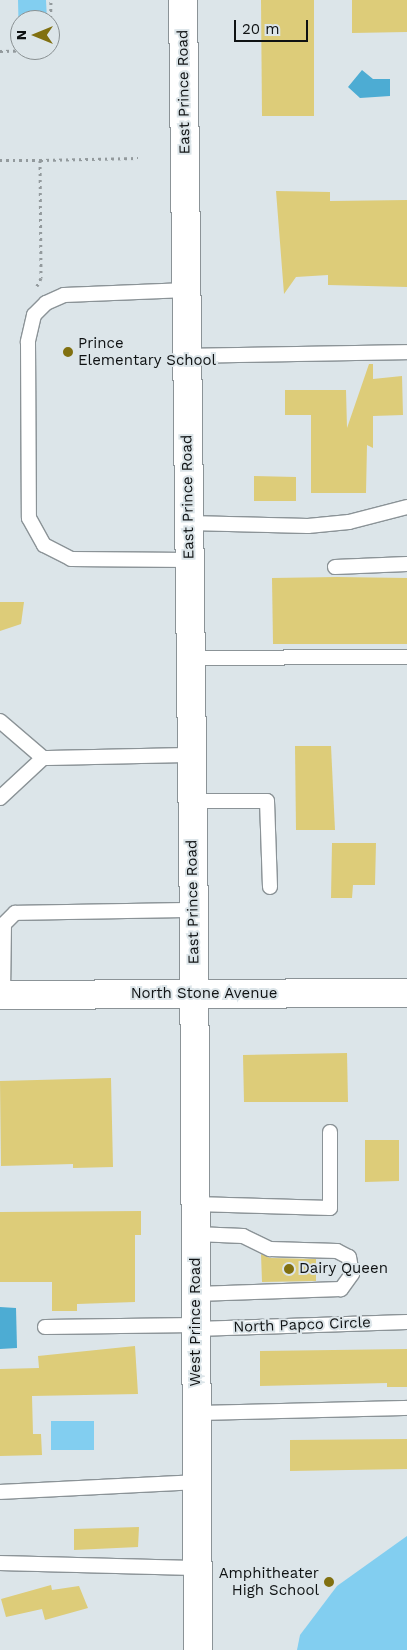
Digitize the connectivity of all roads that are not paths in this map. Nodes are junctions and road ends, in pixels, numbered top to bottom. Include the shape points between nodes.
1 (183, 0) edge
2 (187, 290) junction
3 (407, 352) edge
4 (187, 356) junction
5 (407, 506) edge
6 (189, 523) junction
7 (189, 560) junction
8 (407, 564) edge
9 (336, 567) dead end
10 (407, 657) edge
11 (190, 658) junction
12 (0, 721) edge
13 (192, 755) junction
14 (43, 758) junction
15 (0, 798) edge
16 (192, 801) junction
17 (270, 887) dead end
18 (194, 910) junction
19 (407, 993) edge
20 (194, 994) junction
21 (2, 995) edge
22 (330, 1132) dead end
23 (195, 1204) junction
24 (196, 1234) junction
25 (196, 1294) junction
26 (407, 1322) edge
27 (45, 1327) dead end
28 (196, 1327) junction
29 (407, 1408) edge
30 (196, 1413) junction
31 (197, 1482) junction
32 (0, 1492) edge
33 (0, 1563) edge
34 (197, 1568) junction
35 (198, 1650) edge

1 - 2 main road, East Prince Road
2 - 4 main road, East Prince Road
2 - 7 lane via 64,296 46,303 34,315 28,342 29,518 44,545 71,558
3 - 4 lane
4 - 6 main road, East Prince Road
5 - 6 lane via 349,522 308,526
6 - 7 main road, East Prince Road
7 - 11 main road, East Prince Road
8 - 9 lane
10 - 11 lane
11 - 13 main road, East Prince Road
12 - 14 lane
13 - 14 lane
13 - 16 main road, East Prince Road
14 - 15 lane
16 - 17 lane via 267,801
16 - 18 main road, East Prince Road
18 - 20 main road, East Prince Road
18 - 21 lane via 16,913 4,924
19 - 20 main road, North Stone Avenue
20 - 21 main road, North Stone Avenue
20 - 23 main road, West Prince Road
22 - 23 lane via 330,1208
23 - 24 main road, West Prince Road
24 - 25 main road, West Prince Road
24 - 25 lane via 244,1236 270,1249 337,1251 350,1257 352,1274 341,1288
25 - 28 main road, West Prince Road
26 - 28 lane, North Papco Circle
27 - 28 lane, North Papco Circle
28 - 30 main road, West Prince Road
29 - 30 lane
30 - 31 main road, West Prince Road
31 - 32 lane
31 - 34 main road, West Prince Road
33 - 34 lane
34 - 35 main road, West Prince Road

